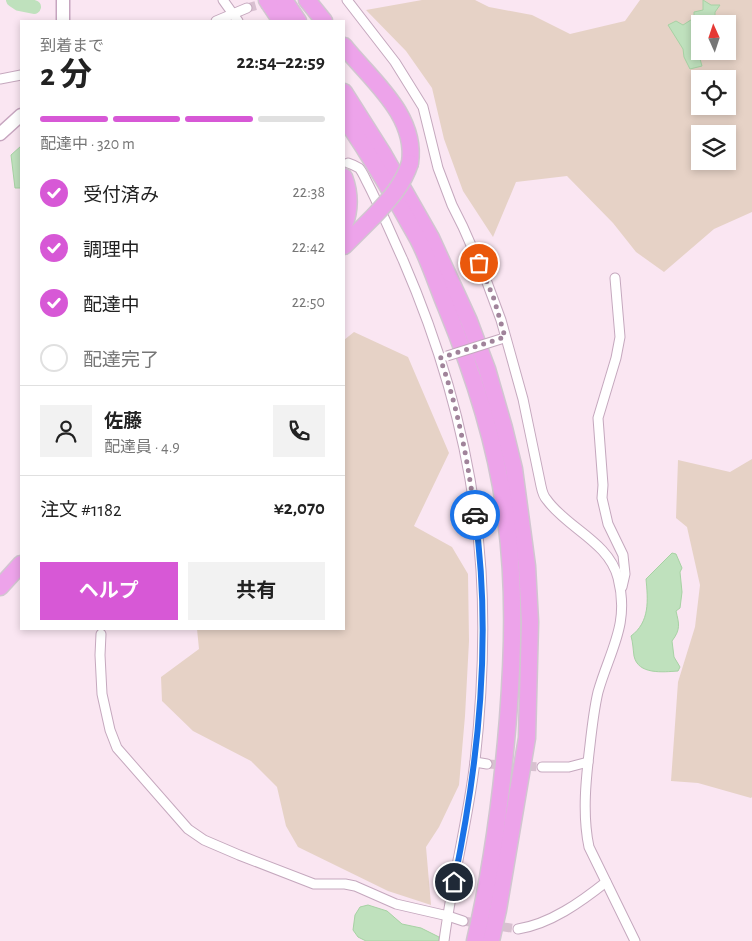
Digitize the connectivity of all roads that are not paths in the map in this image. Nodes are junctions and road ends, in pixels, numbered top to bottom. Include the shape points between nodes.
1 (63, 0) edge
2 (223, 0) edge
3 (262, 0) edge
4 (267, 0) edge
5 (284, 0) edge
6 (307, 0) edge
7 (347, 0) edge
8 (247, 8) tunnel mouth
9 (235, 18) edge
10 (63, 20) edge
11 (222, 20) edge
12 (272, 20) edge
13 (280, 20) edge
14 (297, 20) edge
15 (323, 20) edge
16 (345, 47) edge
17 (20, 75) edge
18 (0, 79) edge
19 (345, 94) edge
20 (20, 116) edge
21 (345, 119) edge
22 (0, 134) edge
23 (346, 170) edge
24 (345, 223) edge
25 (345, 245) edge
26 (615, 278) dead end
27 (503, 338) junction
28 (443, 357) junction
29 (20, 565) edge
30 (20, 573) edge
31 (0, 588) edge
32 (622, 592) junction
33 (101, 634) dead end
34 (475, 762) junction
35 (588, 762) junction
36 (487, 764) tunnel mouth
37 (542, 767) tunnel mouth
38 (606, 882) junction
39 (448, 916) junction
40 (463, 921) tunnel mouth
41 (518, 929) tunnel mouth
42 (444, 941) edge
43 (475, 941) edge
44 (491, 941) edge
45 (635, 941) edge

1 - 10 main road
2 - 9 street
3 - 12 highway
4 - 13 highway
5 - 14 highway
6 - 15 highway
7 - 27 street via 395,62 423,107 438,168 491,291
8 - 9 street
9 - 11 street
16 - 25 highway, bridge via 404,120 412,151 406,176 398,188
17 - 18 street
19 - 44 highway via 431,238 470,321 514,468 527,566 530,622 527,738
20 - 22 main road
21 - 43 highway via 419,241 454,327 489,433 506,519 514,620 511,681 500,806
23 - 24 highway via 349,204
23 - 28 street via 360,169 378,202
26 - 32 street via 620,337 598,418 602,498 608,524 622,556 625,574
27 - 28 street, bridge
27 - 32 street via 523,399 546,500 599,547 614,565
28 - 34 street via 470,480 481,570 482,660
29 - 31 highway
30 - 31 highway
32 - 35 street via 622,620 598,692
33 - 39 street via 102,694 110,730 118,748 188,829 204,840 314,884 355,886 396,904
34 - 36 street
34 - 39 street
35 - 37 street via 569,767
35 - 38 street via 586,833 589,847
38 - 41 street via 584,899 540,924
38 - 45 street
39 - 40 street
39 - 42 street

